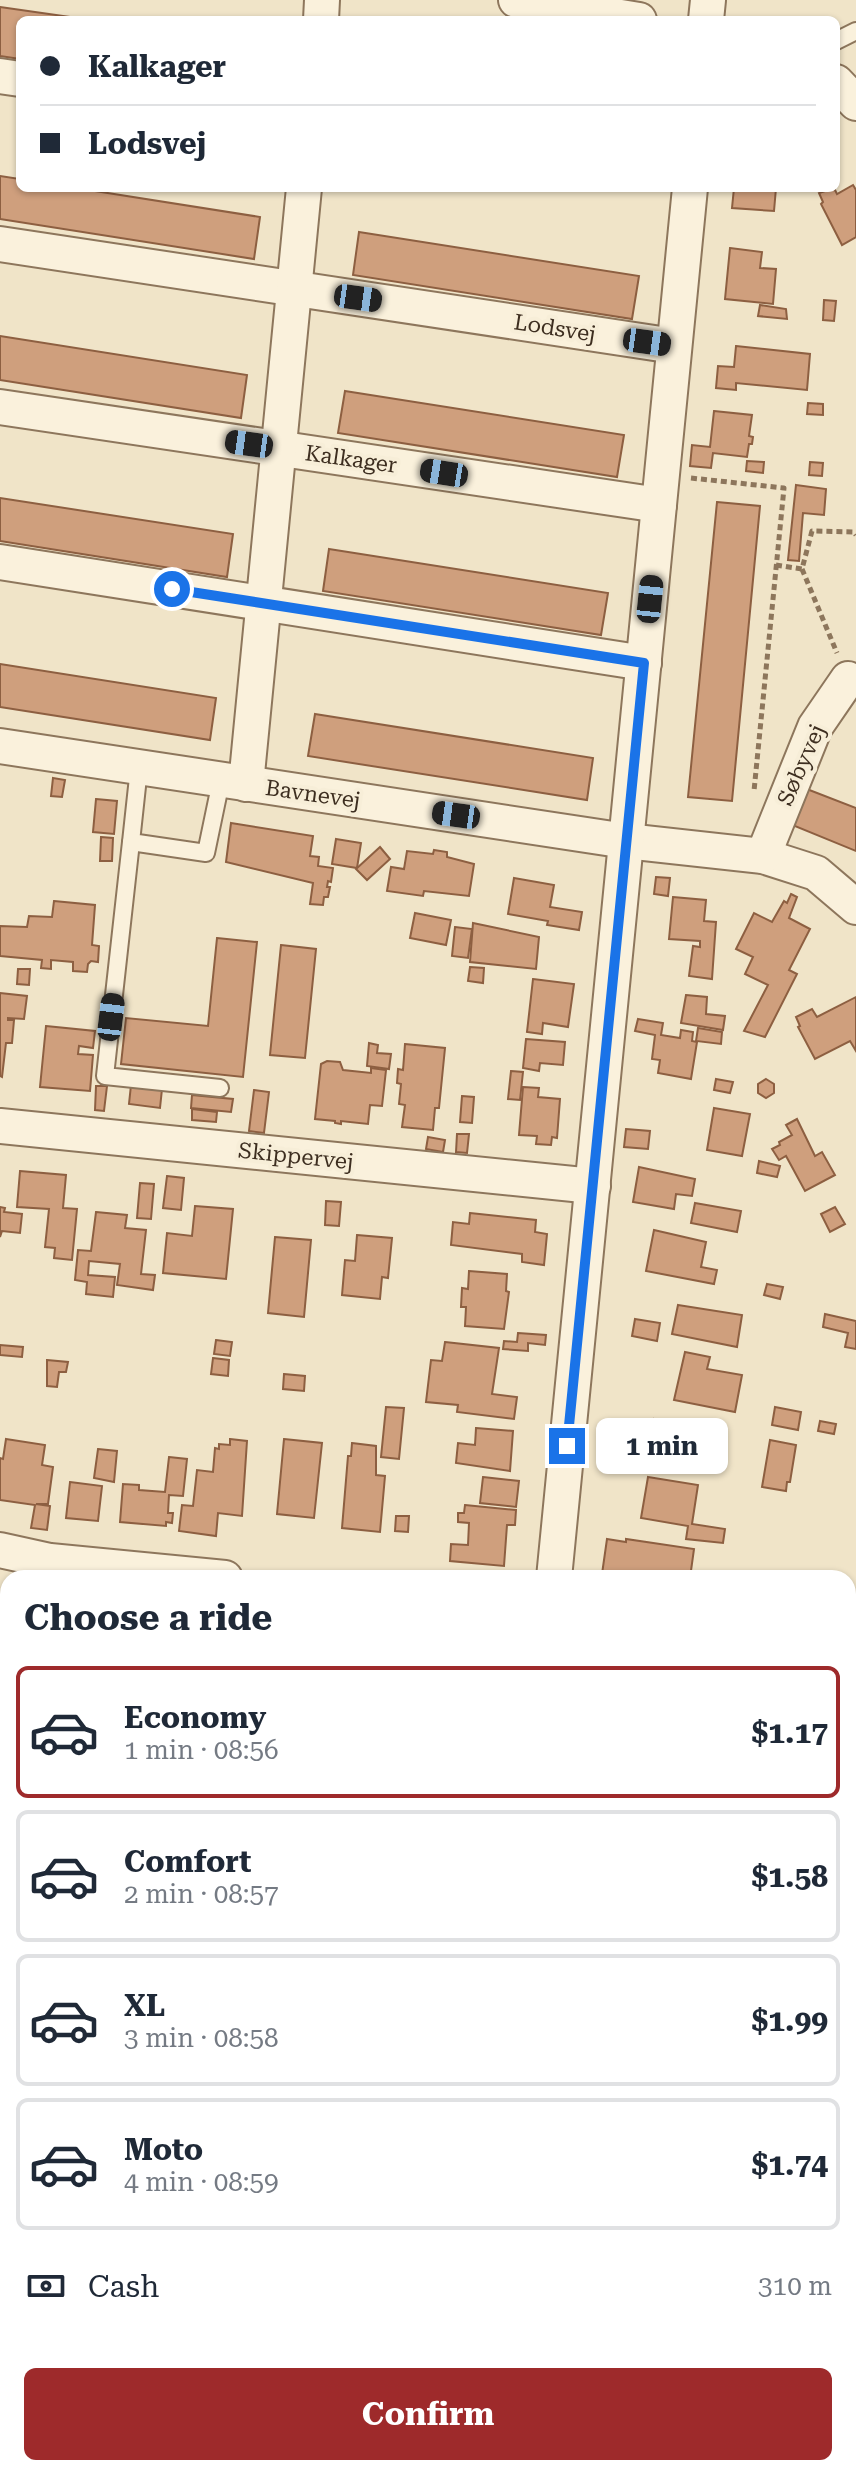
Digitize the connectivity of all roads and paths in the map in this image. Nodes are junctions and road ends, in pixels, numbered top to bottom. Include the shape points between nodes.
1 (516, 0) edge
2 (614, 16) edge
3 (840, 86) edge
4 (856, 103) edge
5 (304, 192) edge
6 (688, 192) edge
7 (0, 244) edge
8 (295, 288) junction
9 (674, 346) junction
10 (0, 407) edge
11 (279, 448) junction
12 (661, 490) junction
13 (856, 535) edge
14 (0, 562) edge
15 (776, 565) junction
16 (802, 569) junction
17 (264, 603) junction
18 (644, 663) junction
19 (848, 679) joint
20 (0, 746) edge
21 (139, 768) junction
22 (234, 782) junction
23 (754, 791) dead end
24 (626, 841) junction
25 (131, 842) junction
26 (763, 856) junction
27 (856, 907) edge
28 (220, 1088) dead end
29 (0, 1126) edge
30 (593, 1186) junction
31 (0, 1550) edge
32 (143, 1570) edge
33 (555, 1570) edge

1 - 2 street
3 - 4 street
5 - 8 street, Kalkager
6 - 9 street
7 - 8 street
8 - 9 street, Lodsvej
8 - 11 street, Kalkager
9 - 12 street
10 - 11 street, Kalkager
11 - 12 street, Kalkager via 471,477
11 - 17 street, Kalkager
12 - 15 path via 784,488
12 - 18 street
13 - 16 path via 812,531
14 - 17 street
15 - 16 path
15 - 23 path
16 - 19 path
17 - 18 street
17 - 22 street, Kalkager
18 - 24 street
19 - 26 street, Søbyvej via 815,727
20 - 21 street, Bavnevej
21 - 22 street, Bavnevej
21 - 25 lane
22 - 24 street, Bavnevej
22 - 25 lane via 206,853
24 - 26 street
24 - 30 street
25 - 28 lane via 105,1076
26 - 27 street via 816,873
29 - 30 street, Skippervej
30 - 33 street
31 - 32 street

